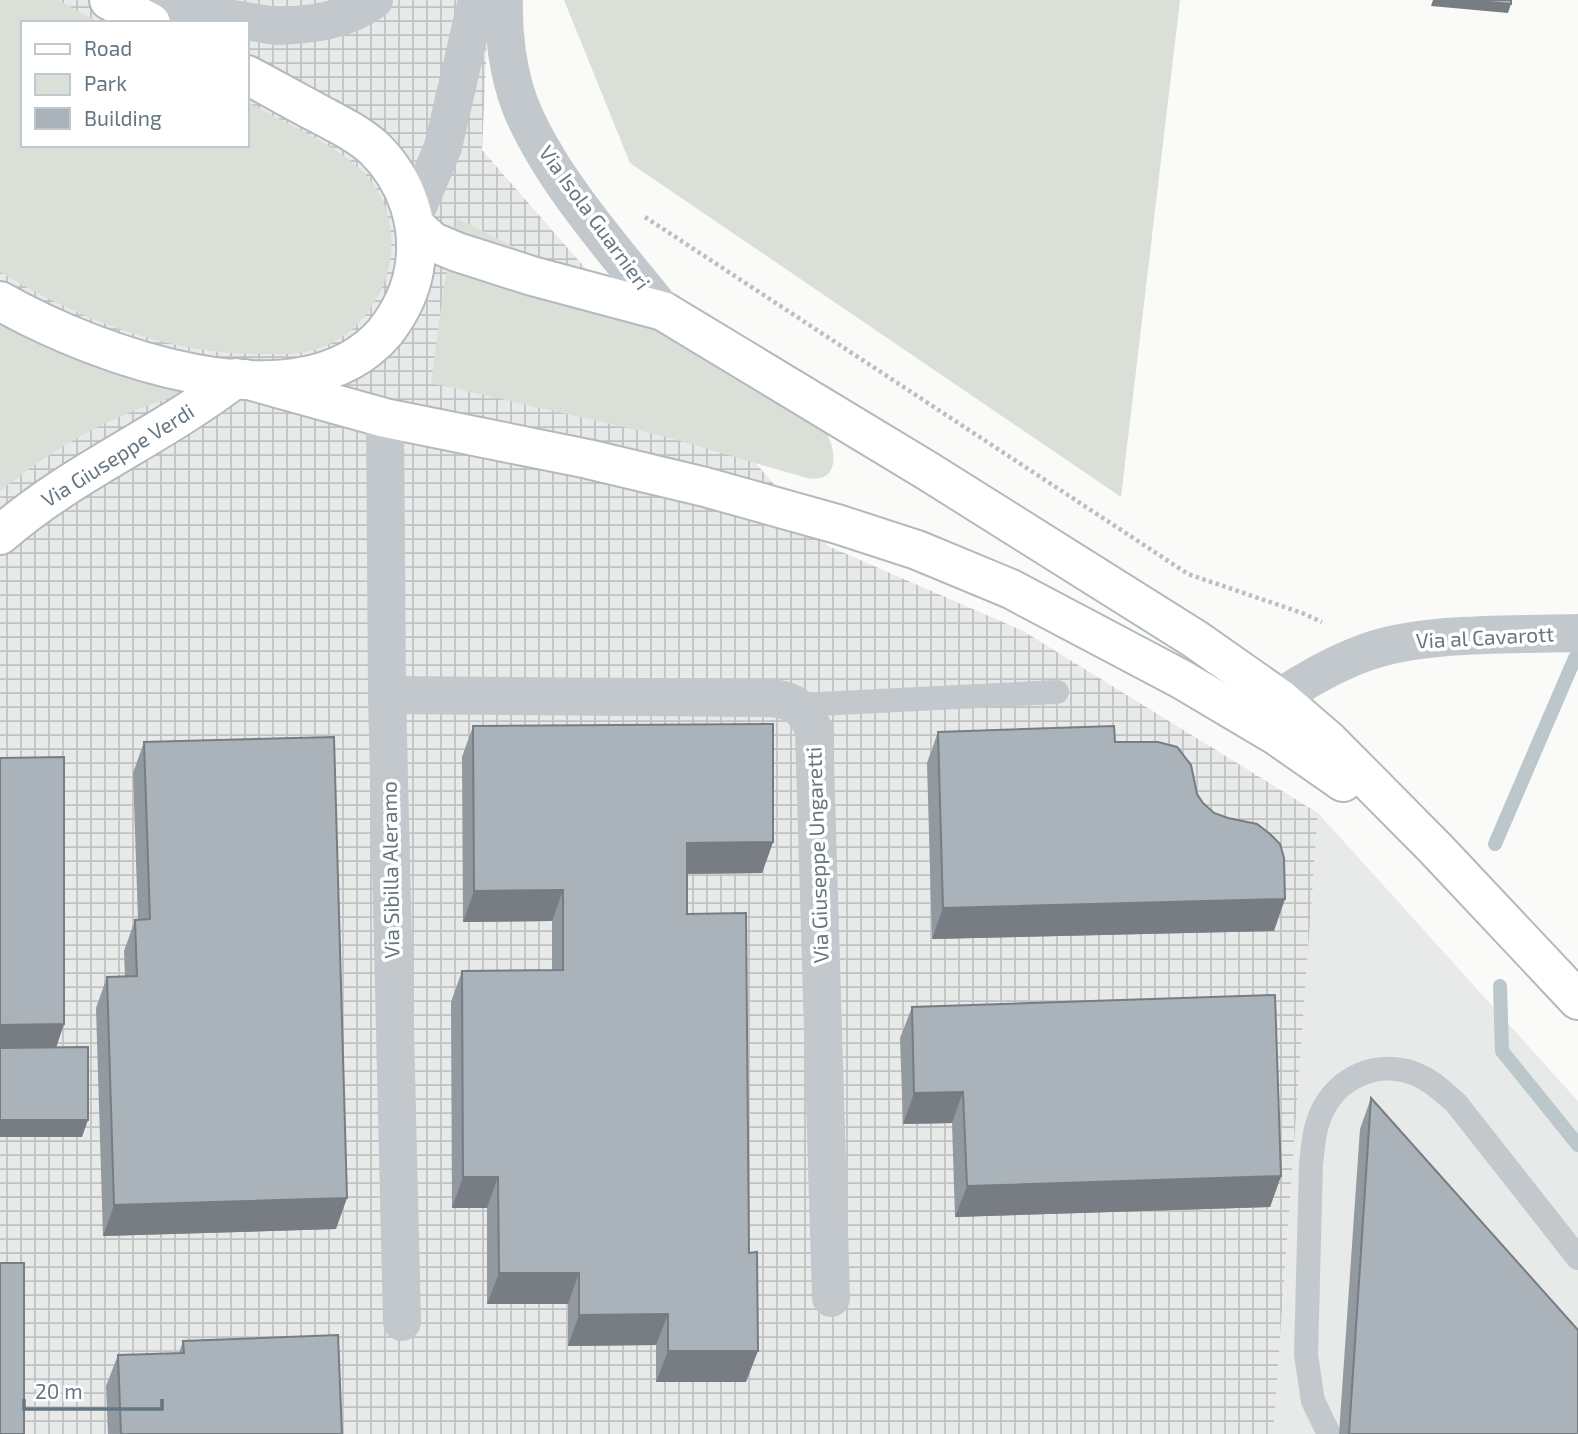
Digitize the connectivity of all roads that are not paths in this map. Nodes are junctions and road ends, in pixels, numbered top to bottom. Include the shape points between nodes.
1 (111, 0) edge
2 (374, 0) edge
3 (477, 0) edge
4 (504, 0) edge
5 (148, 21) edge
6 (244, 21) edge
7 (248, 22) edge
8 (248, 76) edge
9 (414, 222) junction
10 (0, 300) edge
11 (663, 311) junction
12 (240, 379) junction
13 (385, 418) junction
14 (0, 535) edge
15 (1578, 633) edge
16 (1057, 692) dead end
17 (387, 695) junction
18 (1279, 698) junction
19 (799, 705) junction
20 (1436, 849) junction
21 (1578, 1000) edge
22 (1578, 1258) edge
23 (831, 1297) dead end
24 (402, 1322) dead end
25 (1329, 1434) edge

1 - 5 main road
1 - 6 street
2 - 7 street via 334,20 301,26
3 - 9 street via 443,148
4 - 11 street, Via Isola Guarnieri via 510,72 537,142 607,242
8 - 9 main road via 374,148 400,181
9 - 11 main road via 433,243 457,253
9 - 12 main road via 416,256 411,282 400,309 376,341 351,360 321,373 291,379
10 - 12 main road via 101,348 168,368
11 - 18 main road via 1020,529 1195,639
12 - 13 main road
12 - 14 main road, Via Giuseppe Verdi via 63,487
13 - 17 street, Via Sibilla Aleramo
13 - 20 main road via 587,458 729,493 940,559 1052,610 1249,718
15 - 18 street, Via al Cavarott via 1412,642 1367,652 1312,676
16 - 19 lane
17 - 19 street via 774,698
17 - 24 street, Via Sibilla Aleramo
18 - 20 main road via 1329,740
19 - 23 street, Via Giuseppe Ungaretti via 814,730
20 - 21 main road
22 - 25 lane via 1442,1091 1401,1069 1371,1070 1350,1079 1322,1111 1311,1164 1306,1355 1313,1401

